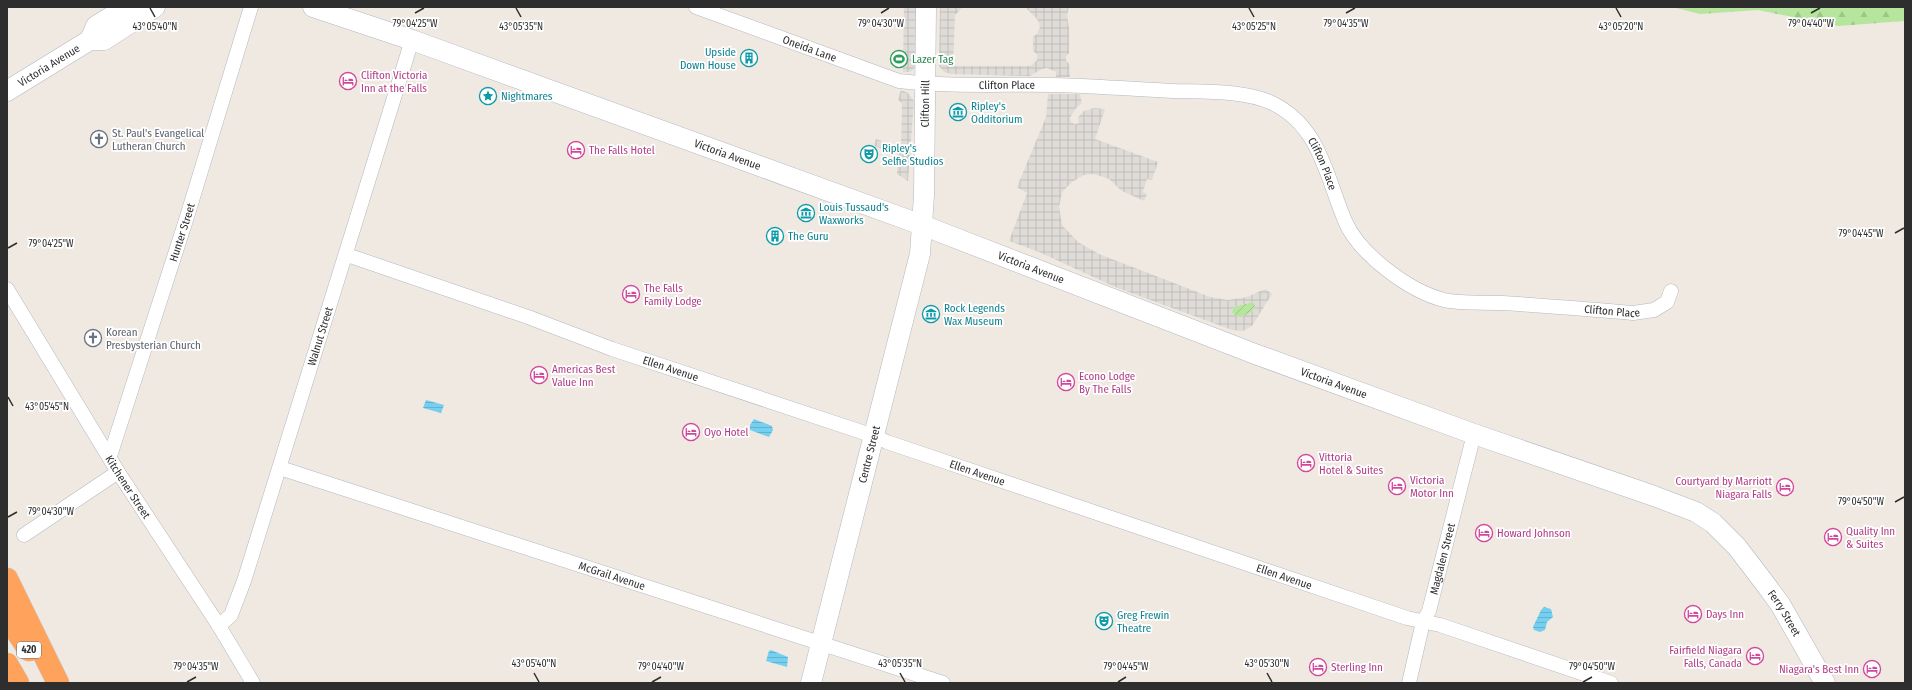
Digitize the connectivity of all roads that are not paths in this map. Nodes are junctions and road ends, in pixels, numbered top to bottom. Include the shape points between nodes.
1 (127, 7) edge
2 (155, 7) edge
3 (251, 7) edge
4 (313, 7) edge
5 (696, 7) edge
6 (926, 7) edge
7 (90, 40) junction
8 (412, 40) junction
9 (926, 84) junction
10 (7, 92) edge
11 (922, 225) junction
12 (347, 255) junction
13 (7, 289) edge
14 (1670, 291) dead end
15 (1474, 434) junction
16 (874, 436) junction
17 (110, 456) junction
18 (280, 468) junction
19 (118, 472) junction
20 (24, 534) dead end
21 (1737, 547) joint
22 (7, 579) edge
23 (7, 617) edge
24 (1423, 622) junction
25 (219, 626) junction
26 (821, 644) junction
27 (7, 664) edge
28 (18, 683) edge
29 (51, 683) edge
30 (58, 683) edge
31 (253, 683) edge
32 (811, 683) edge
33 (943, 683) edge
34 (1409, 683) edge
35 (1611, 683) edge
36 (1825, 683) edge

1 - 7 main road, Victoria Avenue via 96,26
2 - 7 main road, Victoria Avenue via 104,40
3 - 17 street, Hunter Street
4 - 8 main road, Victoria Avenue
5 - 9 street, Oneida Lane via 899,81
6 - 9 main road, Clifton Hill
7 - 10 main road, Victoria Avenue
8 - 11 main road, Victoria Avenue
8 - 12 street, Walnut Street
9 - 11 main road, Clifton Hill
9 - 14 street, Clifton Place via 1062,85 1247,96 1271,103 1292,116 1306,131 1323,159 1346,222 1355,237 1385,270 1413,288 1445,300 1633,312 1654,310 1667,302
11 - 15 main road, Victoria Avenue via 1250,352
11 - 16 main road, Centre Street via 920,254
12 - 16 street, Ellen Avenue via 528,317 612,349
12 - 18 street, Walnut Street
13 - 17 street, Kitchener Street
15 - 21 main road, Victoria Avenue via 1696,512 1713,523
15 - 24 street, Magdalen Street via 1429,611
16 - 24 street, Ellen Avenue via 1109,518
16 - 26 main road, Centre Street
17 - 19 street, Kitchener Street
18 - 25 street, Walnut Street via 244,582 231,615
18 - 26 street, McGrail Avenue
19 - 20 street
19 - 25 street, Kitchener Street
21 - 36 main road, Ferry Street via 1780,604
22 - 30 highway
23 - 29 highway, 420
24 - 34 street, Magdalen Street
24 - 35 street, Ellen Avenue via 1440,625
25 - 31 street, Kitchener Street
26 - 32 main road, Centre Street
26 - 33 street, McGrail Avenue
27 - 28 highway, 420

